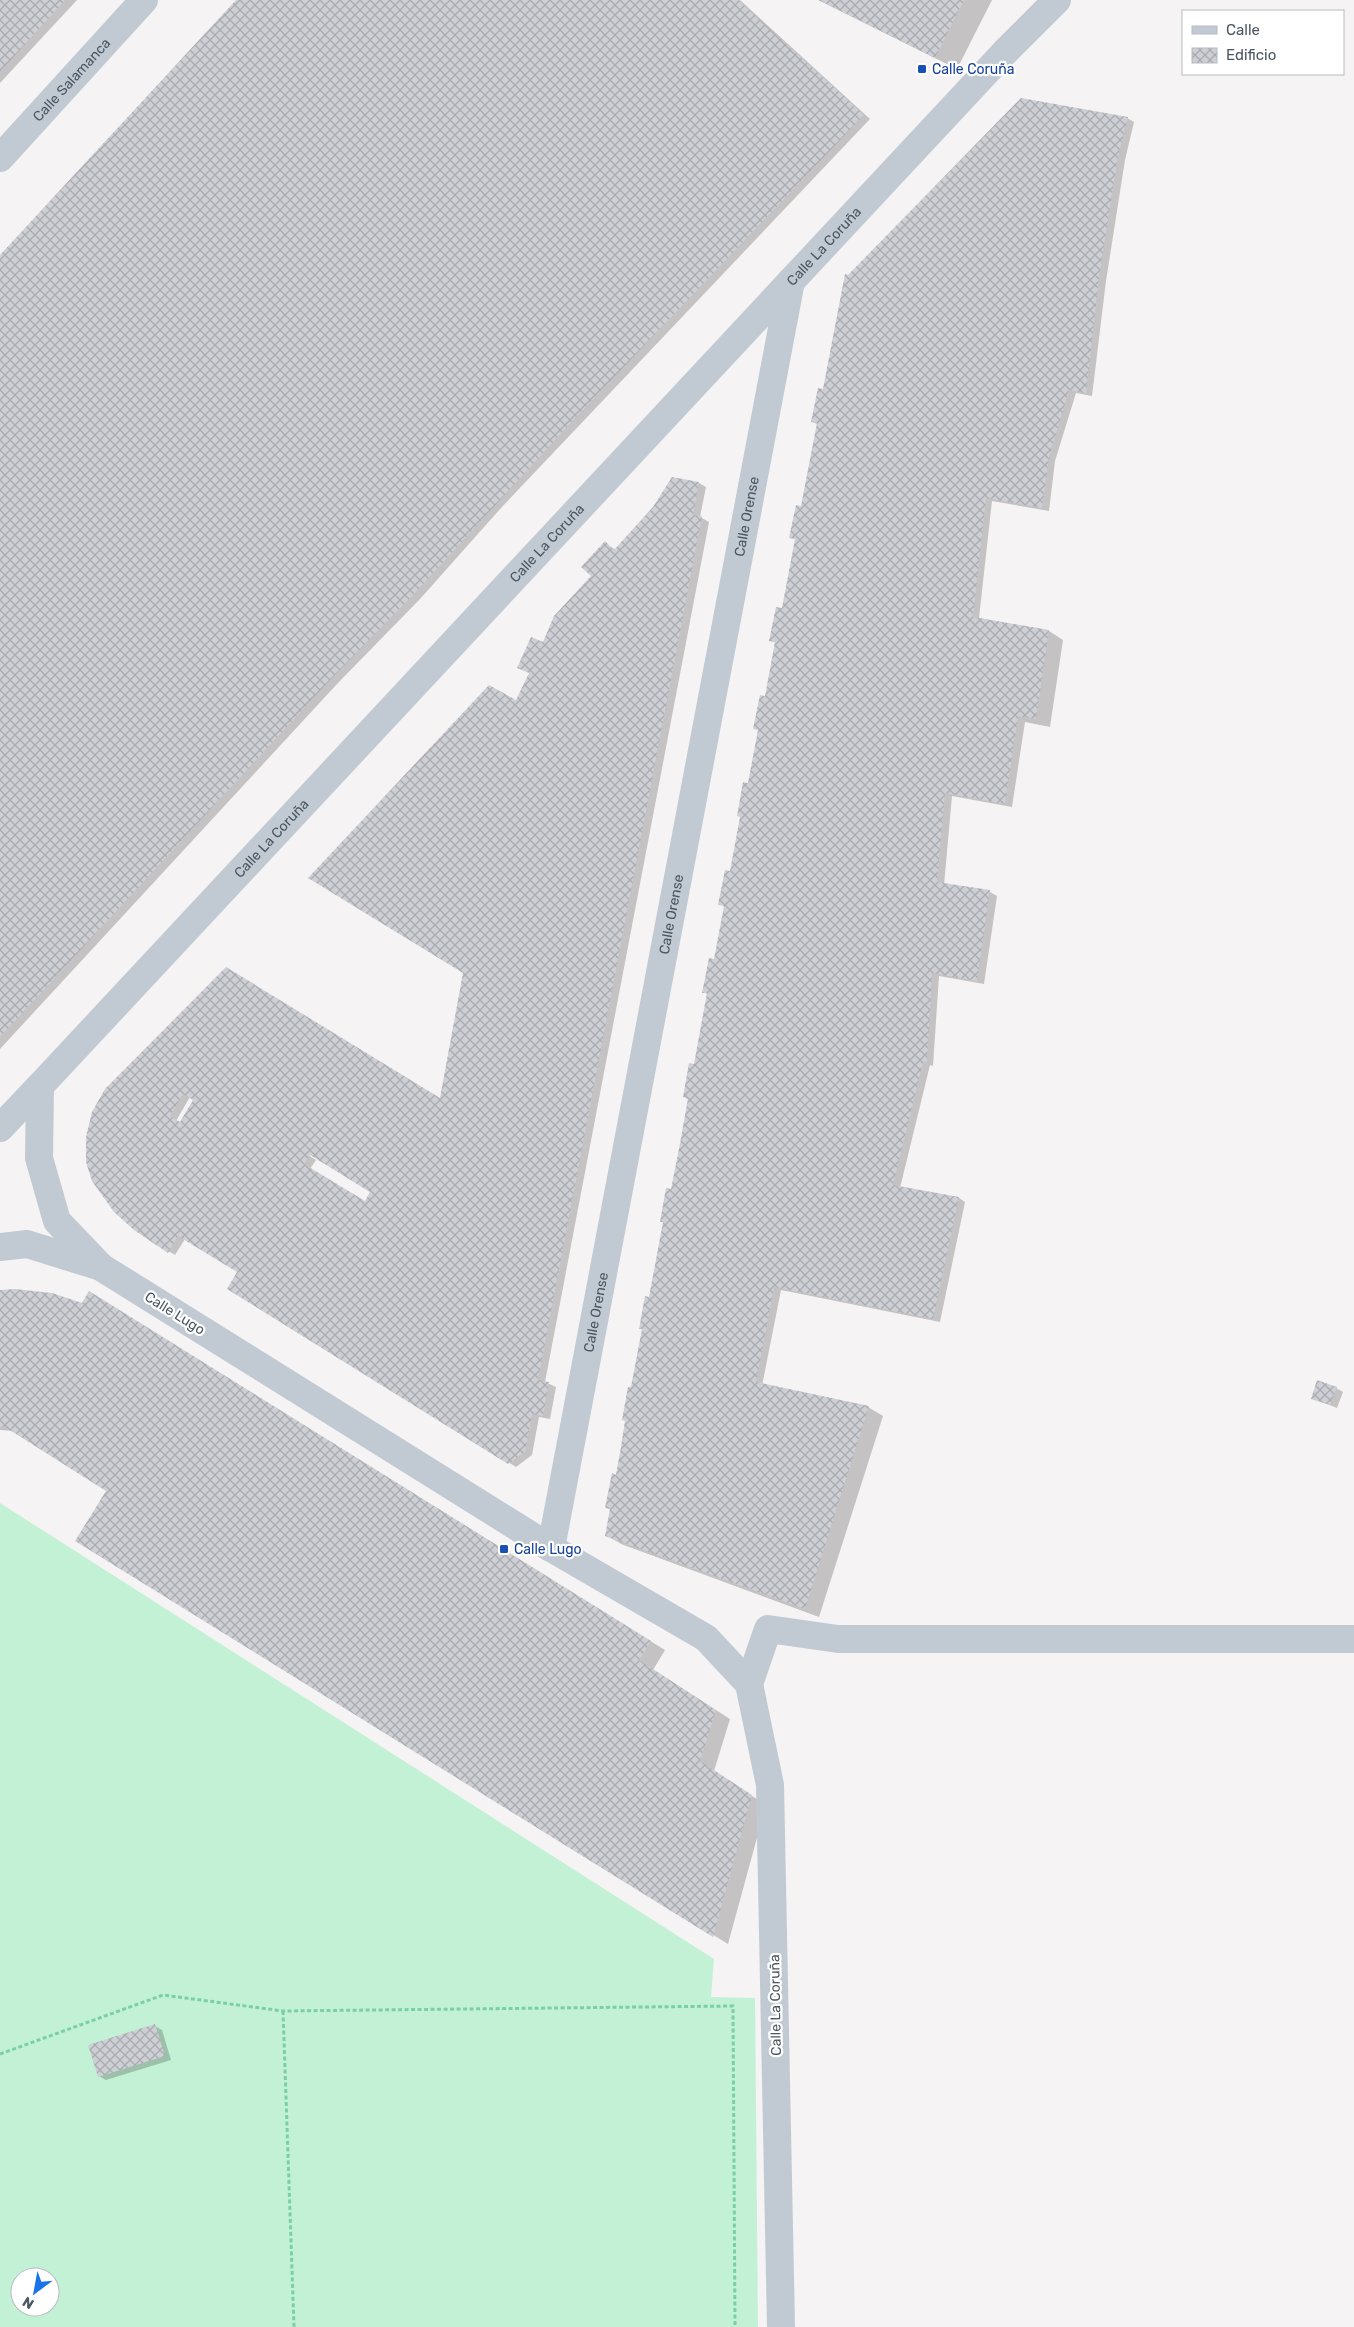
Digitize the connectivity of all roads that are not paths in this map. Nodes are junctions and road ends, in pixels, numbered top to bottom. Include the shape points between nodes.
1 (144, 0) edge
2 (1057, 0) edge
3 (0, 158) edge
4 (791, 281) junction
5 (40, 1086) junction
6 (0, 1128) edge
7 (0, 1247) edge
8 (101, 1267) junction
9 (551, 1548) junction
10 (1354, 1639) edge
11 (749, 1684) junction
12 (781, 2327) edge

1 - 3 street, Calle Salamanca
2 - 4 street, Calle La Coruña
4 - 5 street, Calle La Coruña
4 - 9 street, Calle Orense
5 - 6 street, Calle La Coruña
5 - 8 street via 39,1158 57,1221
7 - 8 street via 27,1244
8 - 9 street, Calle Lugo
9 - 11 street, Calle Lugo via 706,1638
10 - 11 street via 838,1639 768,1628
11 - 12 street, Calle La Coruña via 770,1785

